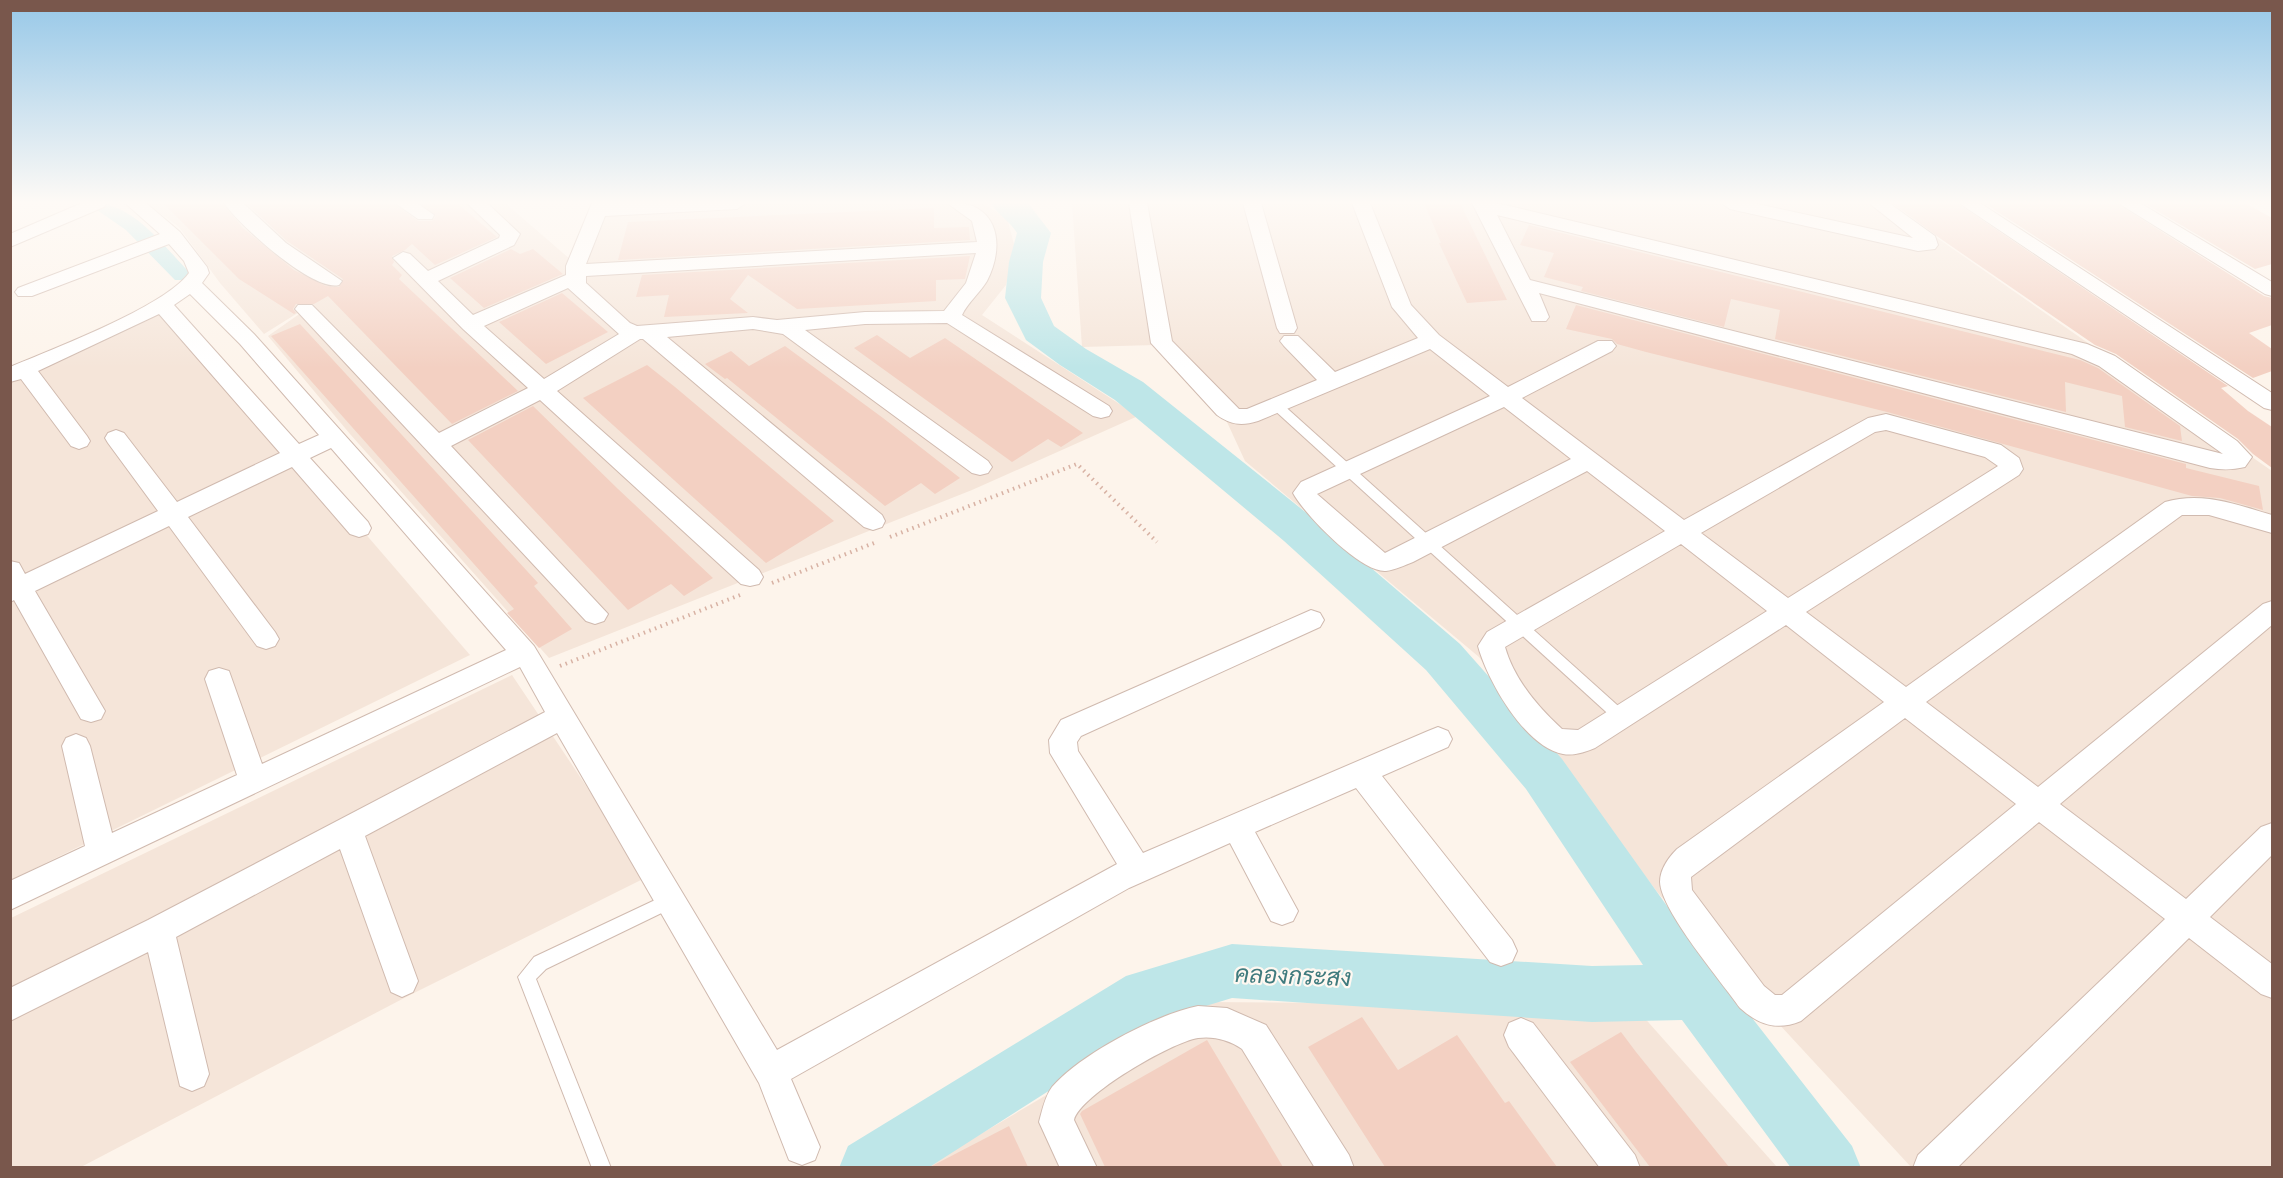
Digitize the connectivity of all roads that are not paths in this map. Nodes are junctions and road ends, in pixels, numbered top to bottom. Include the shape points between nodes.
1 (115, 258) edge
2 (192, 258) edge
3 (297, 258) edge
4 (403, 258) dead end
5 (471, 258) edge
6 (582, 258) edge
7 (828, 258) edge
8 (983, 258) edge
9 (1147, 258) edge
10 (1267, 258) edge
11 (1383, 258) edge
12 (1509, 258) edge
13 (1700, 258) edge
14 (2052, 258) edge
15 (2219, 258) edge
16 (576, 274) junction
17 (332, 280) dead end
18 (425, 280) junction
19 (192, 284) junction
20 (1523, 286) junction
21 (2272, 290) edge
22 (25, 292) dead end
23 (162, 304) junction
24 (305, 309) dead end
25 (951, 316) junction
26 (1539, 317) dead end
27 (470, 324) junction
28 (776, 326) junction
29 (642, 333) junction
30 (1432, 340) junction
31 (1605, 346) dead end
32 (18, 372) edge
33 (1332, 381) junction
34 (542, 390) junction
35 (1506, 397) junction
36 (2272, 403) edge
37 (1276, 405) junction
38 (1101, 411) dead end
39 (334, 437) junction
40 (116, 438) dead end
41 (79, 441) dead end
42 (436, 444) junction
43 (296, 455) junction
44 (1588, 460) junction
45 (980, 468) dead end
46 (1348, 470) junction
47 (171, 513) junction
48 (873, 522) dead end
49 (2272, 524) edge
50 (359, 528) dead end
51 (1681, 531) junction
52 (1428, 544) junction
53 (14, 583) edge
54 (756, 584) road end
55 (2272, 611) edge
56 (1788, 613) junction
57 (595, 614) dead end
58 (1311, 620) dead end
59 (1519, 626) junction
60 (266, 639) dead end
61 (531, 664) junction
62 (219, 679) dead end
63 (1905, 702) junction
64 (91, 711) dead end
65 (561, 717) junction
66 (1621, 717) junction
67 (1438, 739) dead end
68 (76, 746) dead end
69 (1362, 772) junction
70 (254, 782) junction
71 (2038, 804) junction
72 (1237, 827) junction
73 (348, 830) junction
74 (2272, 836) edge
75 (102, 853) junction
76 (1137, 870) junction
77 (10, 897) edge
78 (670, 901) junction
79 (1282, 911) dead end
80 (2188, 918) junction
81 (159, 930) junction
82 (1501, 951) dead end
83 (402, 981) dead end
84 (2272, 983) edge
85 (10, 1005) edge
86 (1521, 1035) dead end
87 (771, 1072) junction
88 (192, 1074) dead end
89 (802, 1147) dead end
90 (602, 1167) edge
91 (1079, 1167) edge
92 (1335, 1167) edge
93 (1622, 1167) edge
94 (1931, 1167) edge

1 - 22 street
2 - 19 street via 199,273
3 - 17 street
4 - 18 street
5 - 18 street
6 - 16 street
7 - 16 street
8 - 25 street via 973,289
9 - 37 street via 1162,344 1235,417 1250,416
10 - 33 street via 1289,335
11 - 30 street via 1402,307
12 - 20 street
13 - 20 street via 2079,349 2107,361 2240,457 2227,463 2210,460
14 - 36 street
15 - 21 street
16 - 27 street
16 - 29 street via 576,285 623,328
18 - 27 street
19 - 23 street
19 - 39 street
20 - 26 street
23 - 32 street
23 - 43 street
24 - 42 street
25 - 28 street
25 - 38 street
27 - 34 street
28 - 29 street via 728,324
28 - 45 street via 801,336
29 - 34 street
29 - 48 street
30 - 33 street
30 - 35 street
31 - 35 street
32 - 41 street
33 - 37 street
34 - 42 street
34 - 54 street
35 - 44 street
35 - 46 street
37 - 46 lane
39 - 43 street
39 - 61 street
40 - 47 street
42 - 57 street
43 - 47 street
43 - 50 street
44 - 51 street
44 - 52 street
46 - 52 lane
46 - 52 street via 1309,488 1305,493 1310,503 1372,558 1385,562
47 - 53 street
47 - 60 street
49 - 63 street via 2199,506 2184,504 2174,508
51 - 56 street
51 - 56 street via 1876,423 1886,422 1957,440 1993,451 2011,464 2011,469
51 - 59 street
52 - 59 lane
53 - 64 street
55 - 71 street
56 - 63 street
56 - 66 street
58 - 76 street via 1071,728 1063,740 1064,753
59 - 66 lane
59 - 66 street via 1496,639 1491,646 1492,655 1546,733 1561,742 1574,743
61 - 65 street
61 - 70 street
62 - 70 street
63 - 71 street
63 - 71 street via 1677,869 1674,881 1679,897 1763,1008 1774,1013 1789,1010
65 - 73 street
65 - 78 street
67 - 69 street
68 - 75 street
69 - 72 street
69 - 82 street
70 - 75 street
71 - 80 street
72 - 76 street
72 - 79 street
73 - 81 street
73 - 83 street
74 - 80 street
75 - 77 street
76 - 87 street
78 - 87 street
78 - 90 lane via 540,963 527,977
80 - 84 street
80 - 94 street
81 - 85 street
81 - 88 street
86 - 93 street
87 - 89 street
91 - 92 street via 1056,1122 1062,1102 1095,1075 1157,1036 1197,1022 1243,1029 1254,1037

